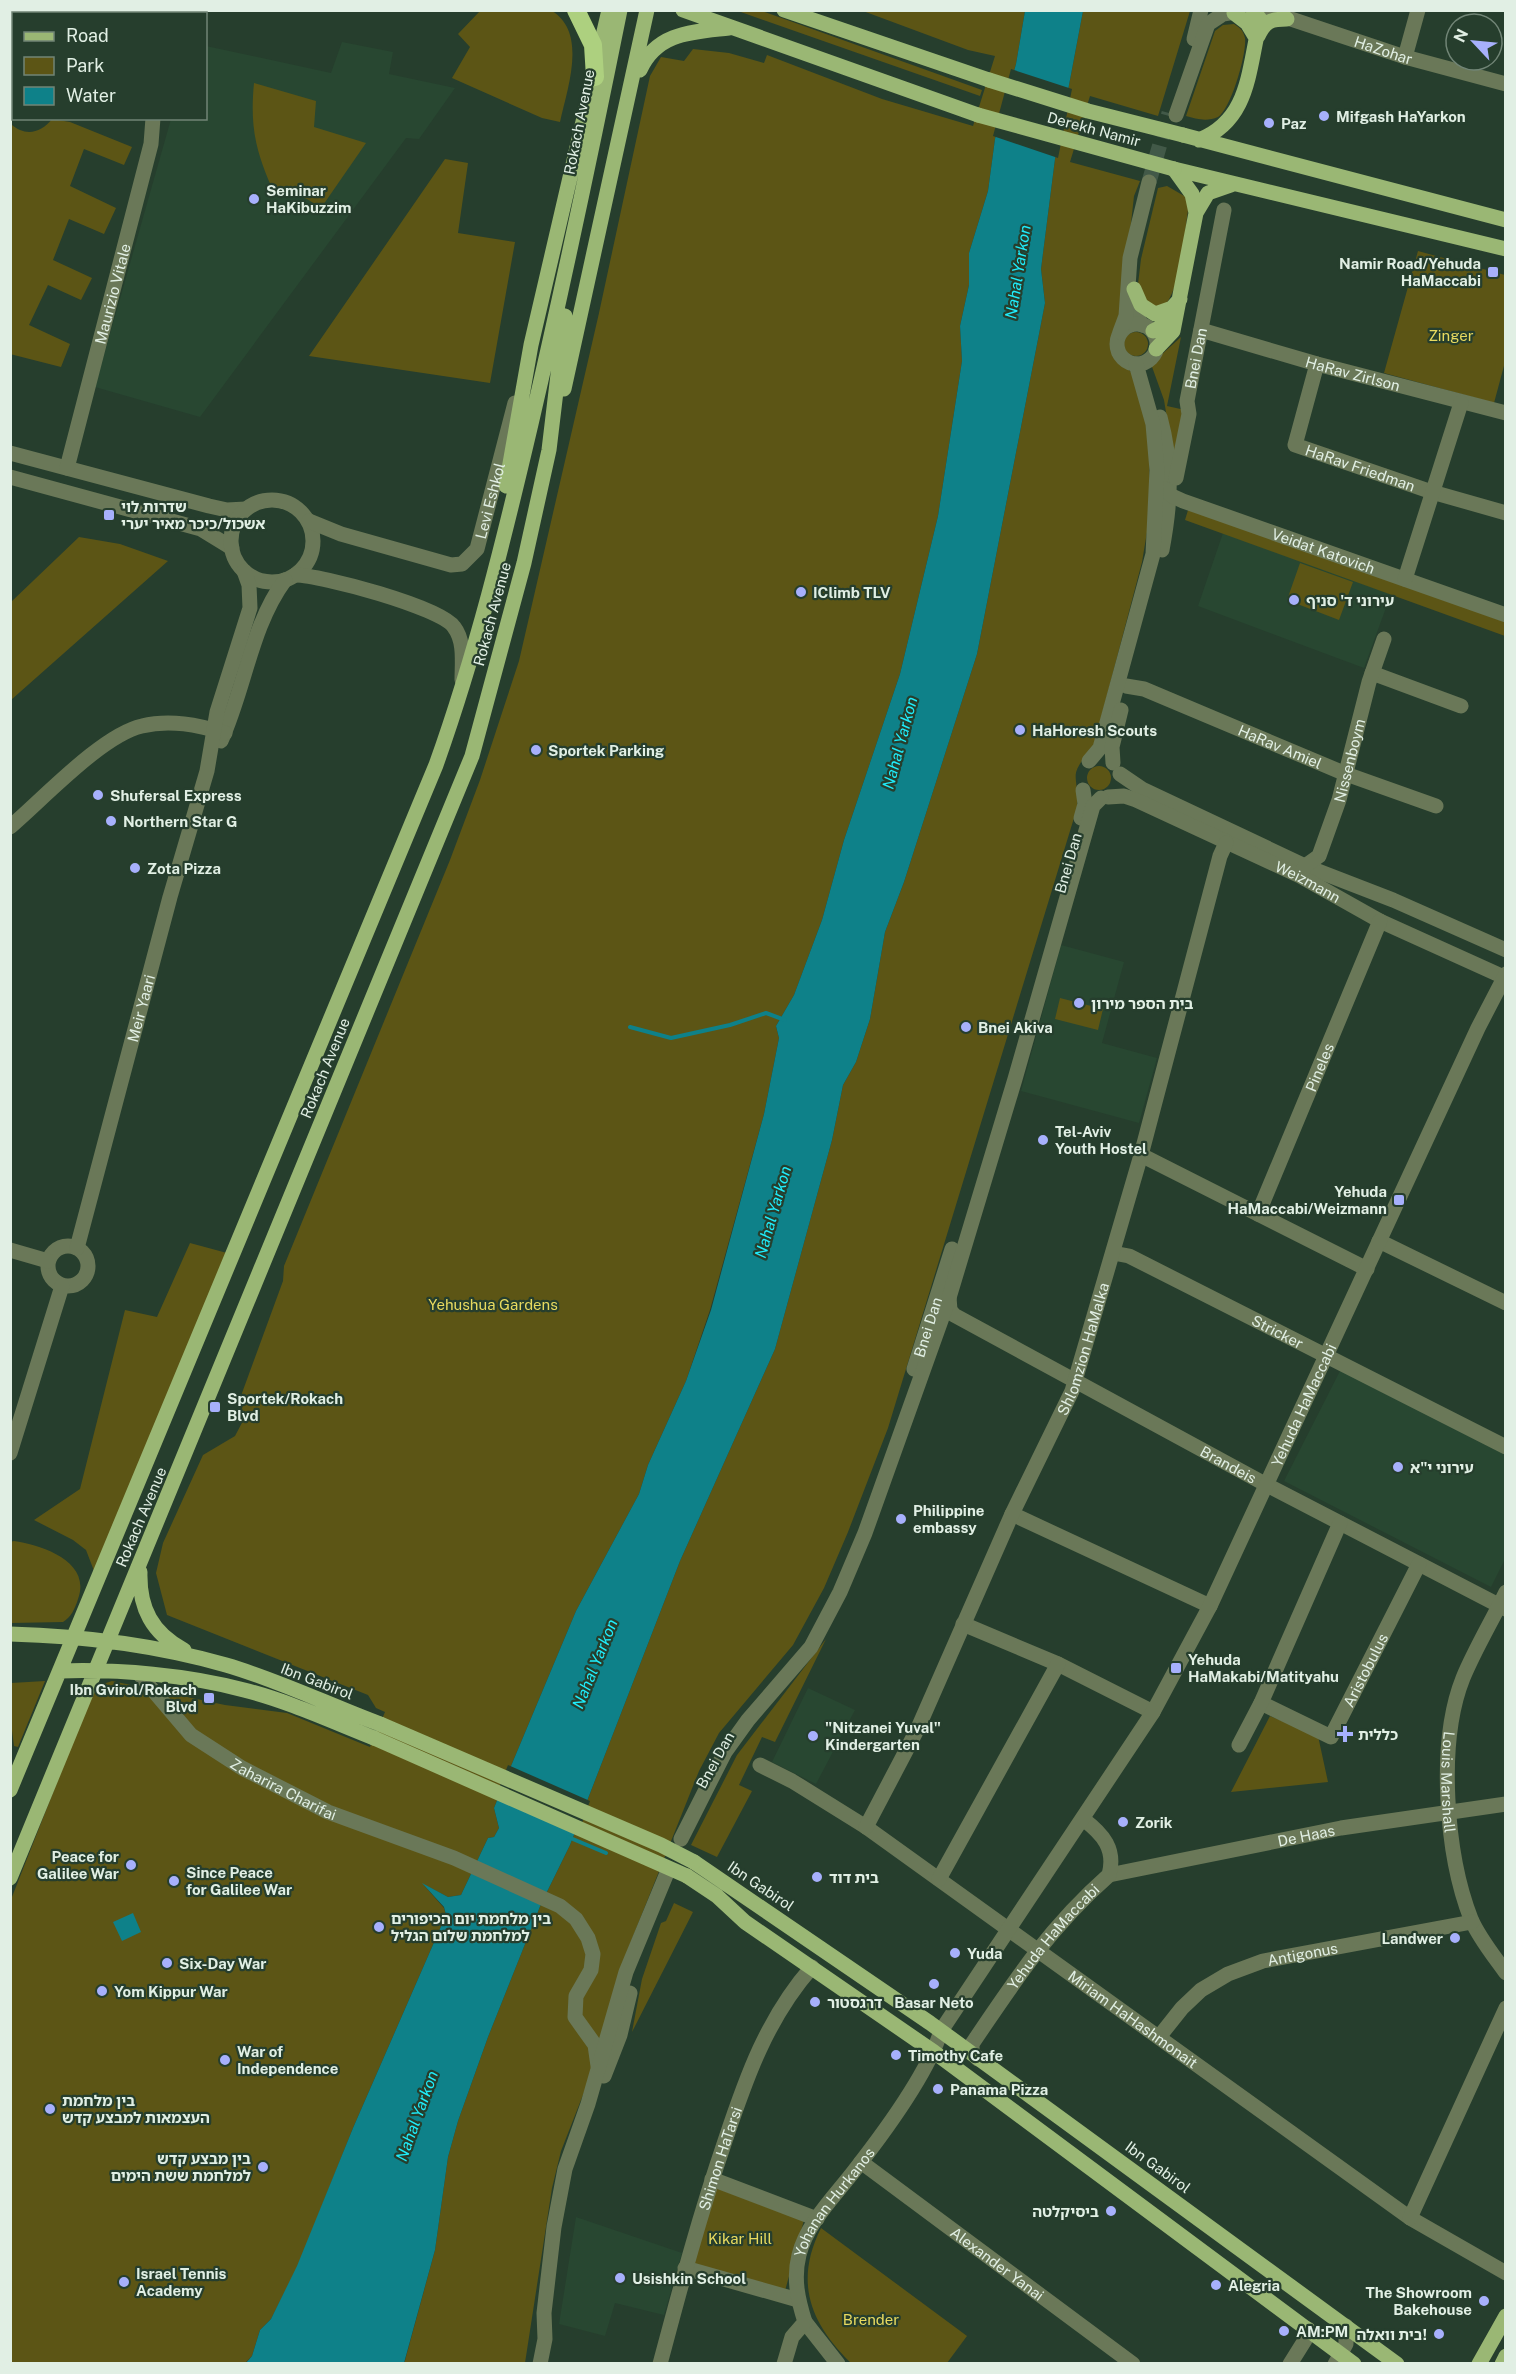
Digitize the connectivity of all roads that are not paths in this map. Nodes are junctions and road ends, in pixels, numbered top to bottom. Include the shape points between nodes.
1 (576, 10) edge
2 (609, 10) edge
3 (620, 10) edge
4 (647, 10) edge
5 (683, 10) edge
6 (784, 10) edge
7 (1202, 10) edge
8 (1253, 10) edge
9 (1264, 10) edge
10 (1418, 10) edge
11 (1234, 12) edge
12 (1287, 19) junction
13 (735, 27) junction
14 (1256, 38) junction
15 (1405, 57) junction
16 (595, 76) junction
17 (1506, 84) edge
18 (632, 89) junction
19 (153, 120) edge
20 (1199, 140) junction
21 (1174, 169) junction
22 (1237, 184) junction
23 (1224, 210) dead end
24 (1196, 213) junction
25 (1506, 220) edge
26 (574, 242) junction
27 (1506, 249) edge
28 (1134, 289) junction
29 (1180, 298) junction
30 (1147, 328) junction
31 (1201, 330) junction
32 (1120, 332) junction
33 (531, 345) junction
34 (1156, 349) junction
35 (1141, 363) junction
36 (1317, 364) junction
37 (1461, 403) junction
38 (1506, 413) edge
39 (549, 450) junction
40 (10, 453) edge
41 (67, 468) junction
42 (1157, 470) junction
43 (10, 477) edge
44 (1432, 492) junction
45 (1171, 499) junction
46 (246, 509) junction
47 (1506, 513) edge
48 (309, 521) junction
49 (232, 548) junction
50 (244, 571) junction
51 (290, 577) junction
52 (1405, 579) junction
53 (1506, 615) edge
54 (479, 633) junction
55 (1384, 639) dead end
56 (239, 669) junction
57 (1372, 672) junction
58 (1126, 686) junction
59 (461, 693) junction
60 (1461, 706) dead end
61 (219, 731) junction
62 (1117, 769) junction
63 (1346, 774) junction
64 (1083, 775) junction
65 (1104, 797) junction
66 (1436, 806) dead end
67 (10, 827) edge
68 (1226, 843) junction
69 (1303, 871) junction
70 (1380, 921) junction
71 (1506, 950) edge
72 (1505, 975) edge
73 (1141, 1155) junction
74 (1258, 1214) junction
75 (1379, 1241) junction
76 (76, 1248) junction
77 (10, 1250) edge
78 (1113, 1253) junction
79 (48, 1261) junction
80 (1367, 1269) junction
81 (62, 1286) junction
82 (1506, 1303) edge
83 (948, 1315) junction
84 (926, 1330) junction
85 (1326, 1356) junction
86 (1076, 1380) junction
87 (10, 1394) edge
88 (26, 1398) junction
89 (1506, 1447) edge
90 (10, 1452) edge
91 (1265, 1484) junction
92 (1012, 1514) junction
93 (1340, 1523) junction
94 (1419, 1564) junction
95 (140, 1566) junction
96 (1503, 1602) edge
97 (1210, 1606) junction
98 (963, 1624) junction
99 (10, 1634) edge
100 (75, 1636) junction
101 (109, 1641) junction
102 (200, 1658) junction
103 (1058, 1664) junction
104 (98, 1670) junction
105 (60, 1671) junction
106 (140, 1675) junction
107 (1261, 1703) junction
108 (1153, 1712) junction
109 (377, 1731) junction
110 (1239, 1745) dead end
111 (760, 1765) dead end
112 (10, 1790) edge
113 (1506, 1804) edge
114 (1448, 1813) junction
115 (1083, 1819) junction
116 (866, 1827) junction
117 (691, 1869) junction
118 (667, 1874) dead end
119 (1109, 1875) junction
120 (10, 1878) edge
121 (939, 1879) junction
122 (1472, 1922) junction
123 (1009, 1929) junction
124 (642, 1937) junction
125 (1038, 1948) junction
126 (812, 1967) junction
127 (1506, 1973) edge
128 (1506, 2008) edge
129 (623, 2019) junction
130 (578, 2024) junction
131 (941, 2031) junction
132 (608, 2033) junction
133 (1159, 2037) junction
134 (934, 2052) junction
135 (978, 2059) junction
136 (598, 2066) junction
137 (588, 2104) junction
138 (861, 2162) junction
139 (712, 2179) junction
140 (1410, 2218) junction
141 (817, 2219) junction
142 (685, 2268) junction
143 (1506, 2273) edge
144 (798, 2300) junction
145 (544, 2313) junction
146 (1506, 2316) edge
147 (805, 2322) junction
148 (1346, 2326) junction
149 (1308, 2330) junction
150 (1506, 2356) edge
151 (1338, 2359) edge
152 (530, 2364) edge
153 (540, 2364) edge
154 (660, 2364) edge
155 (784, 2364) edge
156 (838, 2364) edge
157 (1133, 2364) edge
158 (1290, 2364) edge
159 (1354, 2364) edge
160 (1397, 2364) edge
161 (1479, 2364) edge
162 (1502, 2364) edge

1 - 16 highway via 593,45
2 - 16 main road
3 - 26 main road, Rokach Avenue
4 - 18 main road
5 - 13 main road, Derekh Namir
6 - 20 main road, Derekh Namir, bridge via 989,80
7 - 11 street via 1173,114 1208,24
8 - 14 main road via 1260,19
9 - 12 street, HaZohar
10 - 15 street
11 - 14 main road
12 - 14 main road via 1265,23
12 - 15 street, HaZohar
13 - 18 main road via 682,33 659,44 644,63
13 - 21 main road, Derekh Namir, bridge via 978,115
14 - 20 main road via 1238,109 1225,125
15 - 17 street, HaZohar
16 - 33 main road
18 - 39 main road
19 - 41 street, Maurizio Vitale via 151,144
20 - 25 main road, Derekh Namir
21 - 22 main road, Derekh Namir
21 - 24 main road via 1191,194
22 - 24 main road via 1208,192
22 - 27 main road, Derekh Namir
23 - 31 street, Bnei Dan
24 - 29 main road
26 - 39 main road, Rokach Avenue
26 - 54 main road, Rokach Avenue
28 - 29 main road via 1141,305 1155,315 1172,308
28 - 30 street via 1134,312
28 - 32 street via 1153,183 1130,258 1126,316
29 - 30 main road via 1168,321
29 - 34 main road via 1173,331
30 - 32 street via 1130,325
30 - 34 street
31 - 36 street, HaRav Zirlson
31 - 45 street, Bnei Dan
32 - 35 street via 1118,350 1124,360
33 - 48 street, Levi Eshkol via 477,549 468,560 451,565
33 - 54 main road
34 - 35 street
35 - 42 street, Bnei Dan
35 - 45 street, Bnei Dan via 1169,459
36 - 37 street, HaRav Zirlson
36 - 44 street, HaRav Friedman via 1295,445
37 - 38 street, HaRav Zirlson
37 - 44 street
39 - 95 main road, Rokach Avenue via 524,563 472,756
40 - 41 street
41 - 46 street via 209,506
42 - 45 street
42 - 64 street, Bnei Dan via 1153,554 1100,748
43 - 49 street via 201,529
44 - 47 street, HaRav Friedman
44 - 52 street
45 - 52 street, Veidat Katovich
45 - 58 street, Bnei Dan via 1160,559
46 - 48 street via 268,499 280,500 297,508
46 - 49 street via 234,527
48 - 51 street via 313,532 310,556
49 - 50 street
50 - 51 street via 263,581
50 - 56 street, Meir Yaari via 250,608
51 - 56 street, Meir Yaari via 266,612
51 - 59 street via 328,579 423,608 447,620 461,640
52 - 53 street, Veidat Katovich
54 - 59 main road, Rokach Avenue
55 - 57 street, Nissenboym
56 - 61 street, Meir Yaari
57 - 60 street
57 - 63 street, Nissenboym
58 - 62 street, Bnei Dan via 1112,747
58 - 63 street, HaRav Amiel via 1144,689
59 - 100 main road, Rokach Avenue via 426,787
61 - 67 street via 163,723 141,726 116,737
61 - 76 street, Meir Yaari
62 - 64 street via 1101,758
62 - 65 street via 1118,788
62 - 69 street, Weizmann via 1142,789
63 - 66 street, HaRav Amiel
63 - 69 street, Nissenboym via 1319,856
64 - 65 street via 1088,795
64 - 84 street, Bnei Dan via 1086,804 1013,1056
65 - 68 street, Weizmann via 1136,800
65 - 83 street, Bnei Dan via 1094,806 950,1294
68 - 69 street, Weizmann
68 - 73 street, Shlomzion HaMalka
69 - 70 street, Weizmann
69 - 71 street, Weizmann via 1393,900
70 - 72 street, Weizmann
70 - 74 street, Pineles
72 - 75 street, Yehuda HaMaccabi
73 - 74 street
73 - 78 street, Shlomzion HaMalka
74 - 80 street
75 - 80 street, Yehuda HaMaccabi
75 - 82 street
76 - 79 street via 56,1250
76 - 81 street via 86,1257 86,1276 75,1285
77 - 79 street
78 - 85 street, Stricker via 1130,1256
78 - 86 street, Shlomzion HaMalka
79 - 81 street via 49,1274
80 - 85 street, Yehuda HaMaccabi
81 - 88 street
83 - 84 street via 935,1318
83 - 84 street, Bnei Dan via 840,1592 811,1647 725,1752 683,1834 719,1749 748,1708 799,1650 832,1588 858,1531 897,1425
83 - 86 street, Brandeis
85 - 89 street, Stricker
85 - 91 street, Yehuda HaMaccabi
86 - 91 street, Brandeis
86 - 92 street, Shlomzion HaMalka
87 - 88 street
88 - 90 street
91 - 93 street, Brandeis
91 - 97 street, Yehuda HaMaccabi
92 - 97 street
92 - 98 street, Shlomzion HaMalka
93 - 94 street, Brandeis
93 - 107 street
94 - 96 street, Brandeis
94 - 107 street, Aristobulus via 1331,1737
95 - 101 main road, Rokach Avenue
95 - 102 main road via 142,1602 151,1623 168,1641
96 - 114 street, Louis Marshall via 1463,1679 1453,1714
97 - 108 street, Yehuda HaMaccabi
98 - 103 street
98 - 116 street, Shlomzion HaMalka via 918,1728
99 - 100 main road, Ibn Gabirol
100 - 101 main road, Ibn Gabirol
100 - 105 main road, Rokach Avenue
101 - 102 main road, Ibn Gabirol
101 - 104 main road, Rokach Avenue
102 - 109 main road, Ibn Gabirol via 230,1666
103 - 108 street
103 - 121 street
104 - 105 main road, Ibn Gabirol
104 - 106 main road, Ibn Gabirol
104 - 120 main road, Rokach Avenue
105 - 112 main road, Rokach Avenue
106 - 109 main road, Ibn Gabirol via 245,1690
106 - 130 street, Zaharira Charifai via 191,1735 242,1768 352,1822 454,1858 560,1906 576,1919 593,1954 591,1970 576,1996
107 - 110 street
108 - 115 street, Yehuda HaMaccabi
109 - 117 main road, Ibn Gabirol, bridge
111 - 116 street, Miriam HaHashmonait
113 - 114 street, De Haas
114 - 119 street, De Haas via 1341,1828
114 - 122 street, Louis Marshall
115 - 119 street, Yehuda HaMaccabi via 1102,1833 1112,1853
115 - 123 street, Yehuda HaMaccabi
116 - 121 street, Miriam HaHashmonait
117 - 126 main road, Ibn Gabirol via 746,1922
117 - 131 main road, Ibn Gabirol
118 - 124 street
119 - 125 street, Yehuda HaMaccabi
121 - 123 street, Miriam HaHashmonait
122 - 127 street, Louis Marshall
122 - 133 street, Antigonus via 1263,1961 1201,1990
123 - 125 street, Miriam HaHashmonait
123 - 131 street, Yehuda HaMaccabi
124 - 129 street
124 - 132 street via 626,1972
125 - 133 street, Miriam HaHashmonait
125 - 135 street, Yehuda HaMaccabi via 972,2044
126 - 134 main road, Ibn Gabirol
126 - 139 street, Shimon HaTarsi via 779,2010 760,2047
128 - 140 street
129 - 132 street
129 - 137 street via 599,2089
130 - 132 street
130 - 136 street via 595,2045
131 - 134 street, Yehuda HaMaccabi
131 - 135 main road, Ibn Gabirol
132 - 136 street
133 - 140 street, Miriam HaHashmonait
134 - 138 street, Yohanan Hurkanos
134 - 149 main road, Ibn Gabirol
135 - 148 main road, Ibn Gabirol
136 - 137 street
137 - 145 street via 562,2180
138 - 141 street, Yohanan Hurkanos
138 - 157 street, Alexander Yanai
139 - 141 street
139 - 142 street, Shimon HaTarsi
140 - 143 street, Miriam HaHashmonait
141 - 144 street, Yohanan Hurkanos via 798,2257
142 - 144 street
142 - 154 street, Shimon HaTarsi
144 - 147 street, Yohanan Hurkanos
145 - 152 street
145 - 153 street via 545,2339
146 - 161 main road
147 - 155 street via 792,2337
147 - 156 street
148 - 151 street via 1346,2344
148 - 160 main road, Ibn Gabirol
149 - 151 main road, Ibn Gabirol
149 - 158 street
150 - 162 main road
151 - 159 main road, Ibn Gabirol

